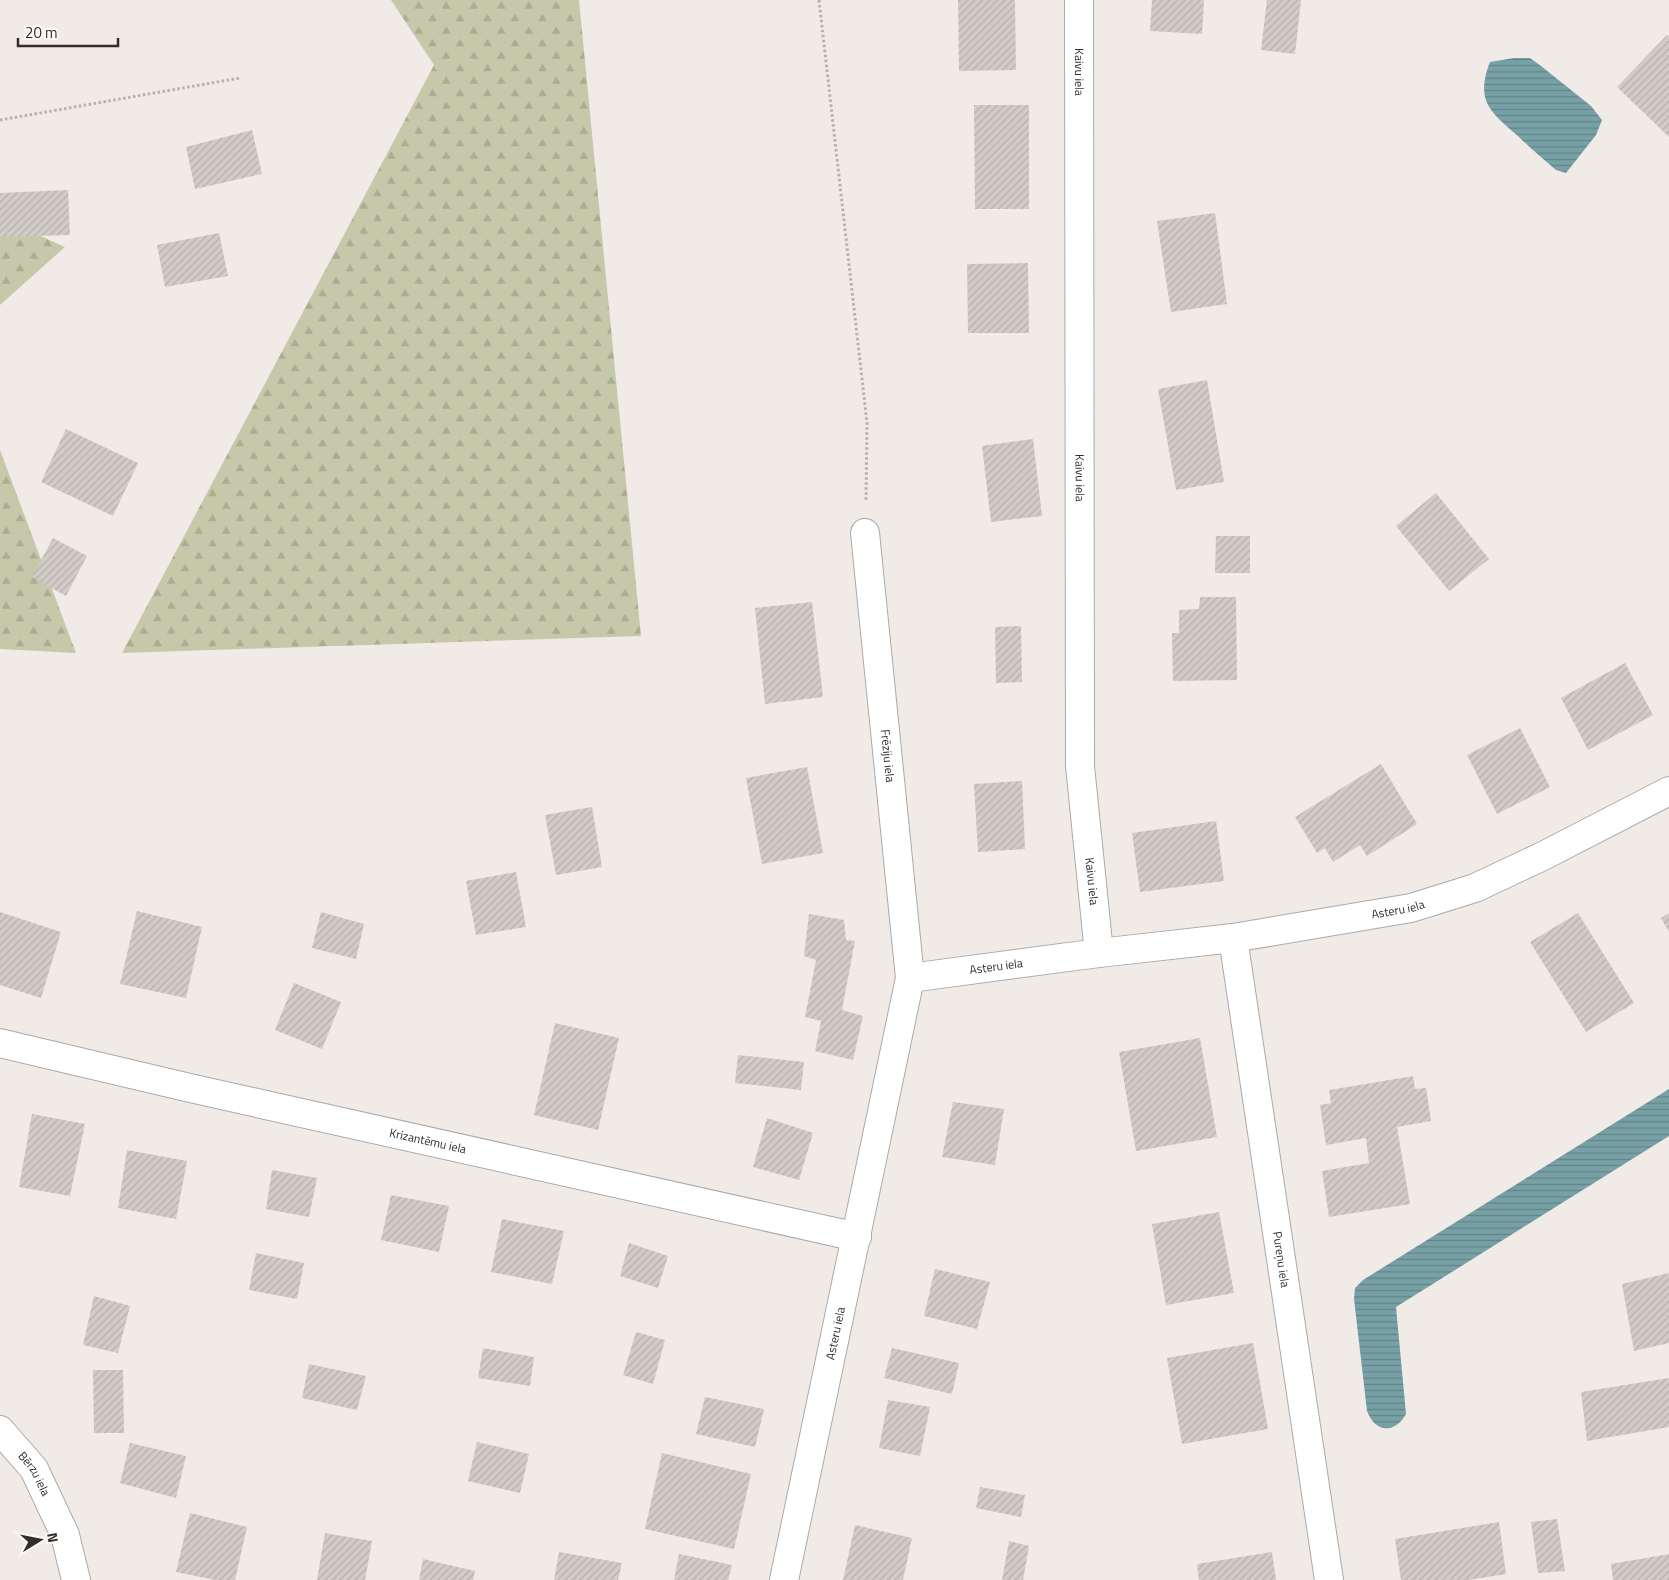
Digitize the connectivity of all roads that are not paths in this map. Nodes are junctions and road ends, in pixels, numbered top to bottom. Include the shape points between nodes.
1 (1079, 0) edge
2 (865, 534) road end
3 (1669, 791) edge
4 (1232, 938) junction
5 (1099, 953) junction
6 (910, 978) junction
7 (0, 1043) edge
8 (857, 1237) junction
9 (0, 1430) edge
10 (76, 1580) edge
11 (784, 1580) edge
12 (1329, 1580) edge

1 - 5 street, Kaivu iela via 1080,766
2 - 6 street, Frēziju iela
3 - 4 street, Asteru iela via 1475,888 1411,908
4 - 5 street, Asteru iela
4 - 12 street, Pureņu iela
5 - 6 street, Asteru iela
6 - 8 street, Asteru iela
7 - 8 street, Krizantēmu iela
8 - 11 street, Asteru iela
9 - 10 street, Bērzu iela via 34,1469 65,1535

